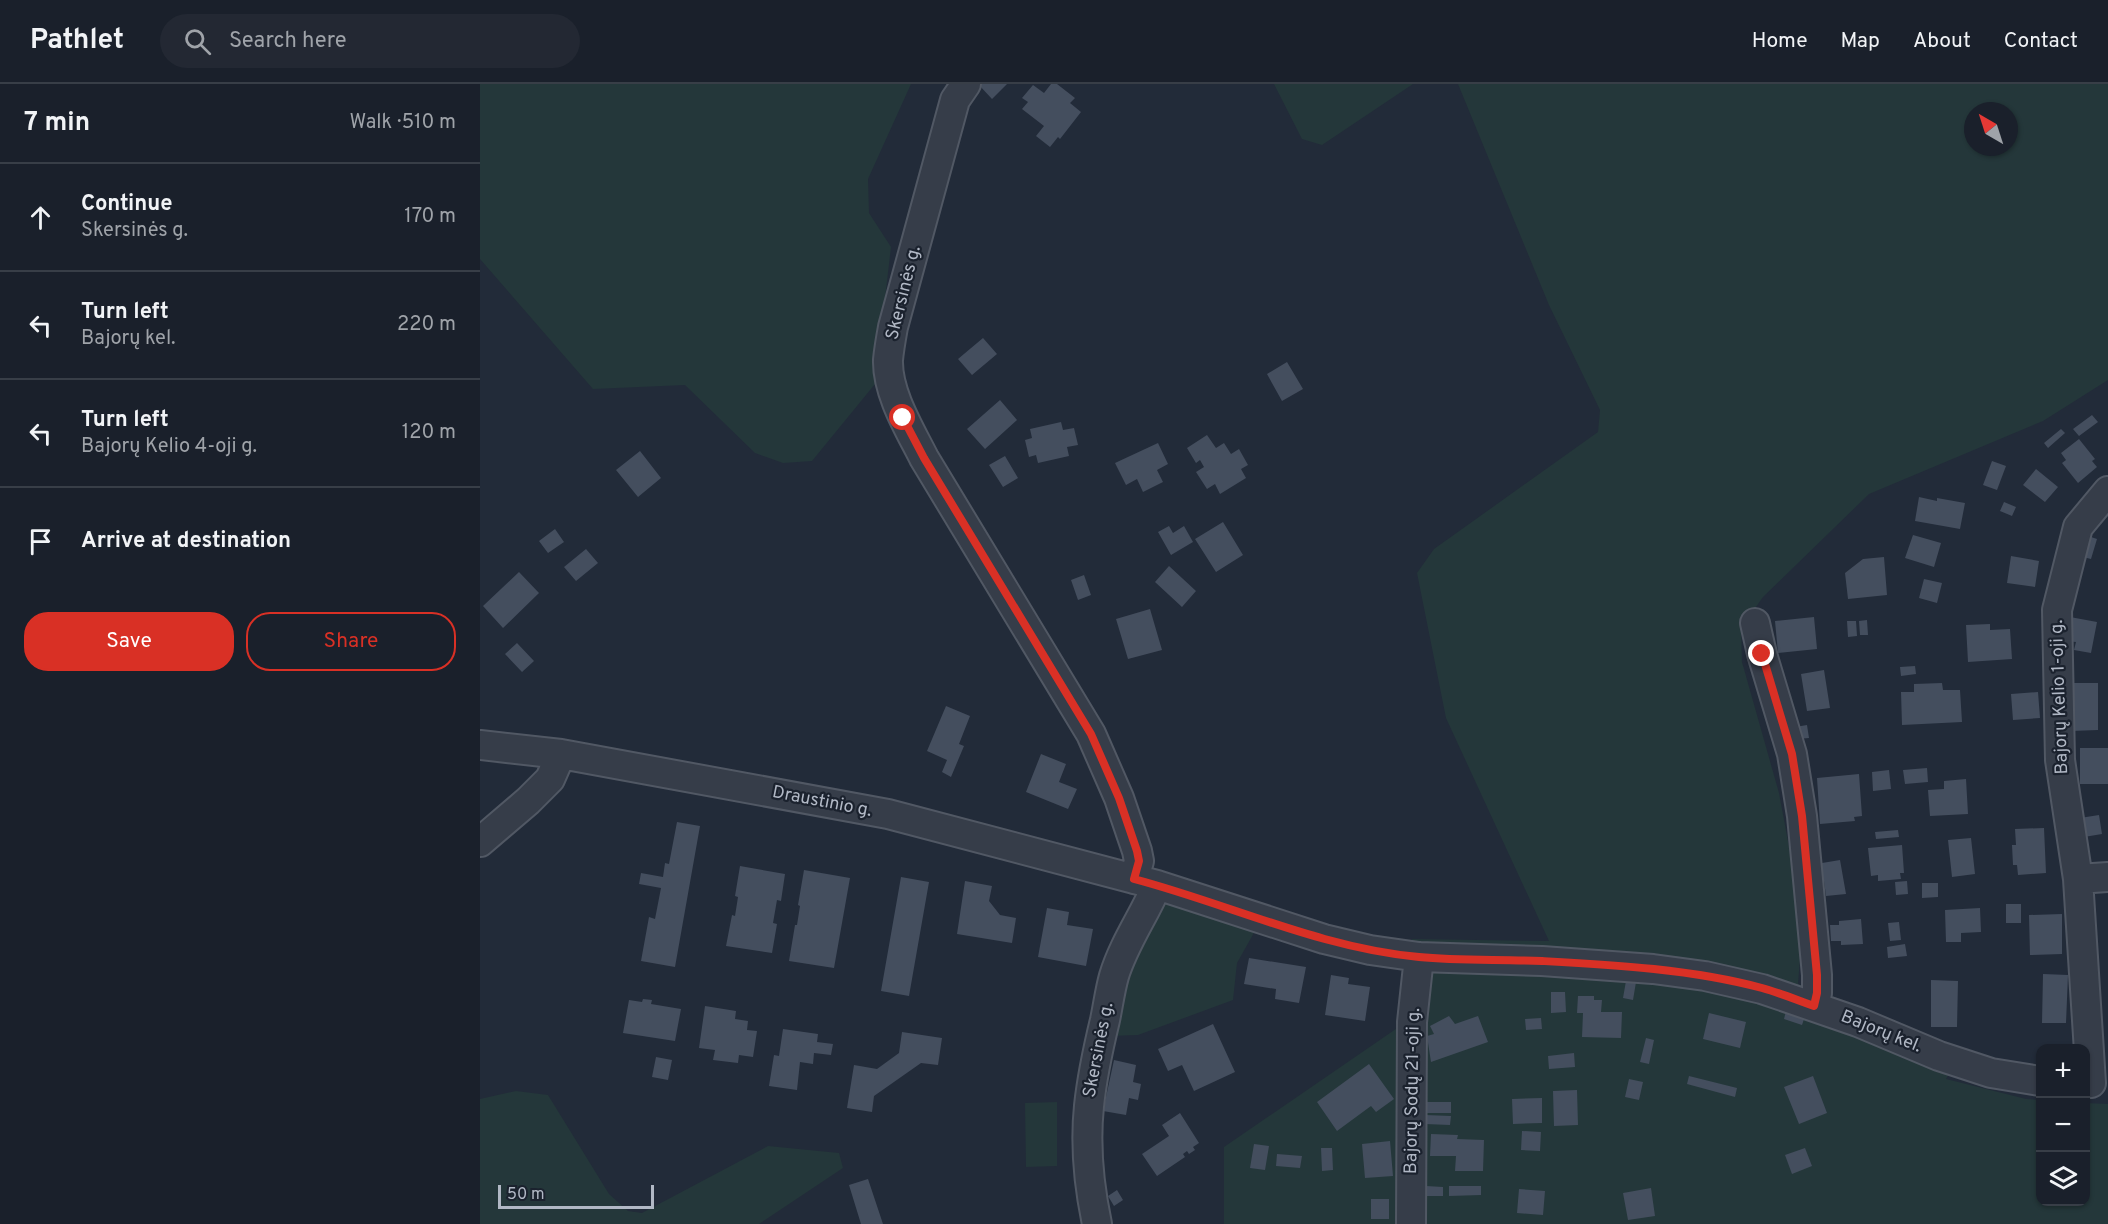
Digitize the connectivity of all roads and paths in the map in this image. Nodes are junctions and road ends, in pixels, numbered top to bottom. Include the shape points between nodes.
1 (966, 84) edge
2 (2108, 491) edge
3 (1755, 623) dead end
4 (480, 745) edge
5 (561, 754) junction
6 (480, 842) edge
7 (2108, 877) edge
8 (2078, 879) junction
9 (1146, 882) junction
10 (1419, 957) junction
11 (1814, 1006) junction
12 (2036, 1079) edge
13 (2095, 1083) edge
14 (1097, 1224) edge
15 (1411, 1224) edge

1 - 9 street, Skersinės g. via 955,100 893,327 888,362 894,392 924,458 1091,734 1119,798
2 - 8 street, Bajorų Kelio 1-oji g. via 2078,527 2057,610 2060,760
3 - 11 street via 1792,754 1802,816 1817,975
4 - 5 street, Draustinio g.
5 - 6 street via 550,779
5 - 9 street, Draustinio g. via 888,814
7 - 8 street
8 - 13 street, Bajorų Kelio 1-oji g.
9 - 10 street, Bajorų kel. via 1324,939
9 - 14 street, Skersinės g. via 1147,909 1114,975 1093,1071 1088,1108 1089,1154
10 - 11 street, Bajorų kel. via 1653,969 1762,988
10 - 15 street, Bajorų Sodų 21-oji g. via 1412,1023
11 - 12 street, Bajorų kel. via 1959,1063 1991,1073

